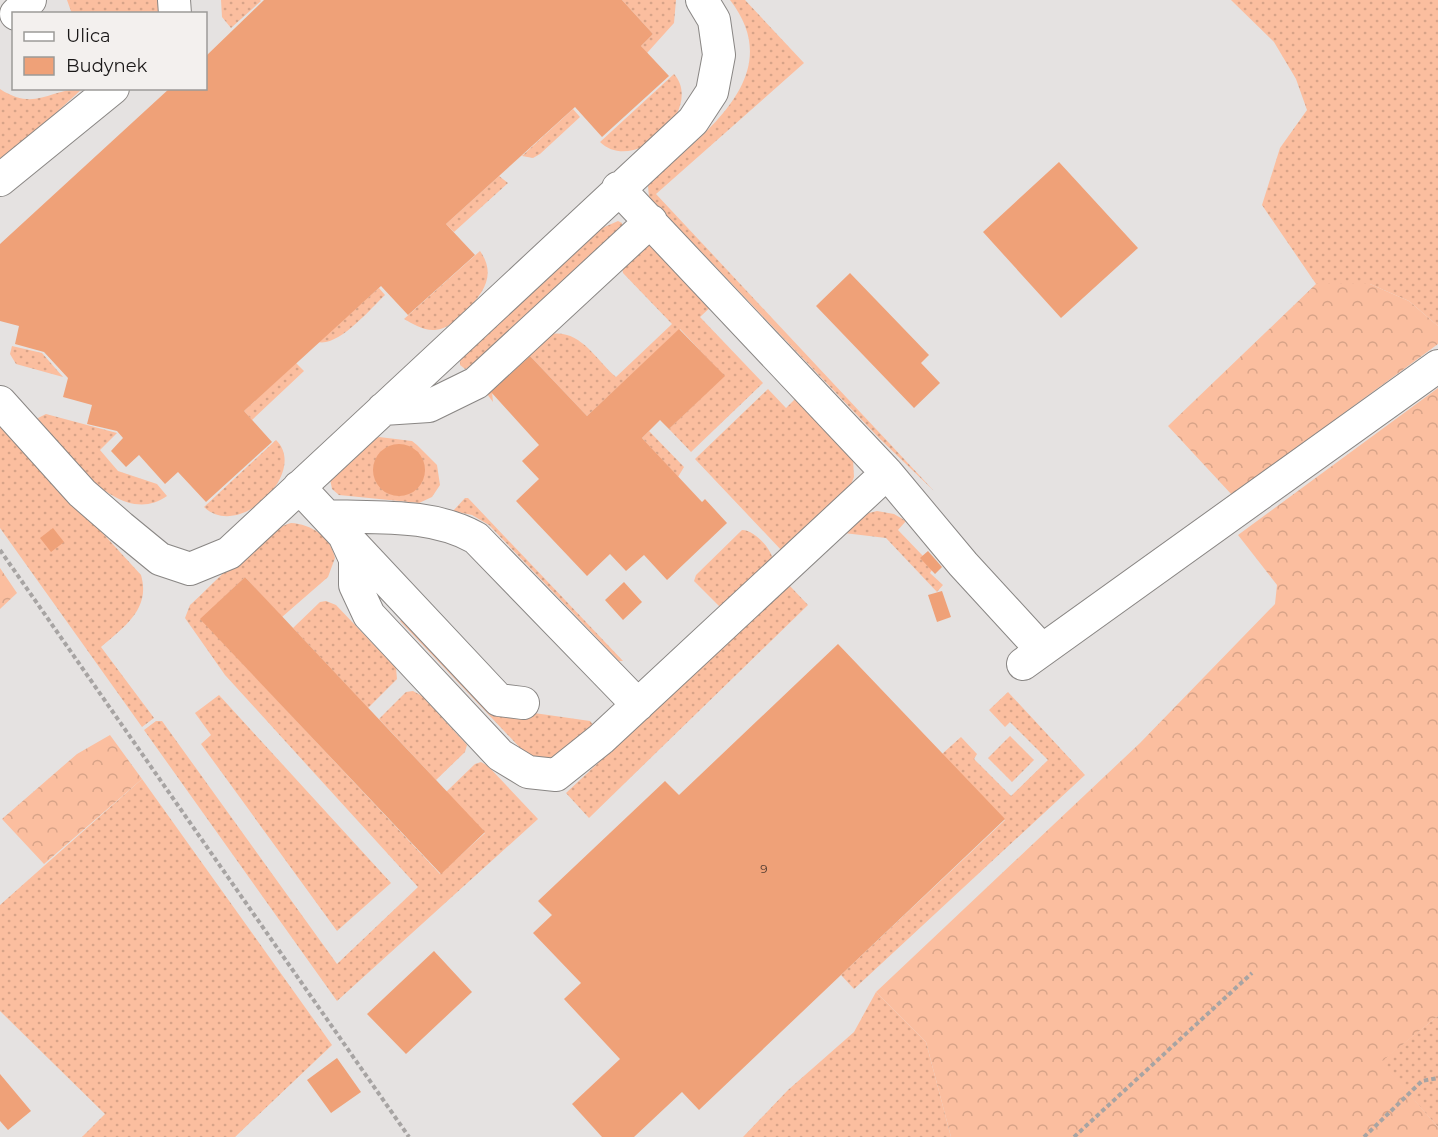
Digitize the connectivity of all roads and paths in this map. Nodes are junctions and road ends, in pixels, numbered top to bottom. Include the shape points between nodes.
1 (30, 0) edge
2 (702, 0) edge
3 (17, 12) edge
4 (12, 17) edge
5 (0, 28) edge
6 (110, 90) edge
7 (0, 180) edge
8 (618, 188) junction
9 (651, 221) junction
10 (1438, 366) edge
11 (0, 402) edge
12 (383, 410) junction
13 (887, 473) junction
14 (299, 487) junction
15 (336, 525) junction
16 (0, 550) edge
17 (523, 703) dead end
18 (638, 705) junction
19 (1252, 974) dead end
20 (1438, 1078) edge
21 (409, 1137) edge
22 (1074, 1137) edge
23 (1364, 1137) edge

1 - 3 street
2 - 8 street via 714,20 719,55 712,92 693,121
4 - 5 street
6 - 7 street
8 - 9 street
8 - 12 street
9 - 12 street via 476,383 429,406
9 - 13 street
10 - 13 street via 1033,657
11 - 14 street via 82,493 159,559 190,569 229,552
12 - 14 street
13 - 18 street
14 - 15 street
15 - 17 street via 500,700
15 - 18 street via 424,520 456,527 476,538
15 - 18 street via 355,559 355,585 369,615 500,756 528,772 556,775
16 - 21 path
19 - 22 path
20 - 23 path via 1422,1081

